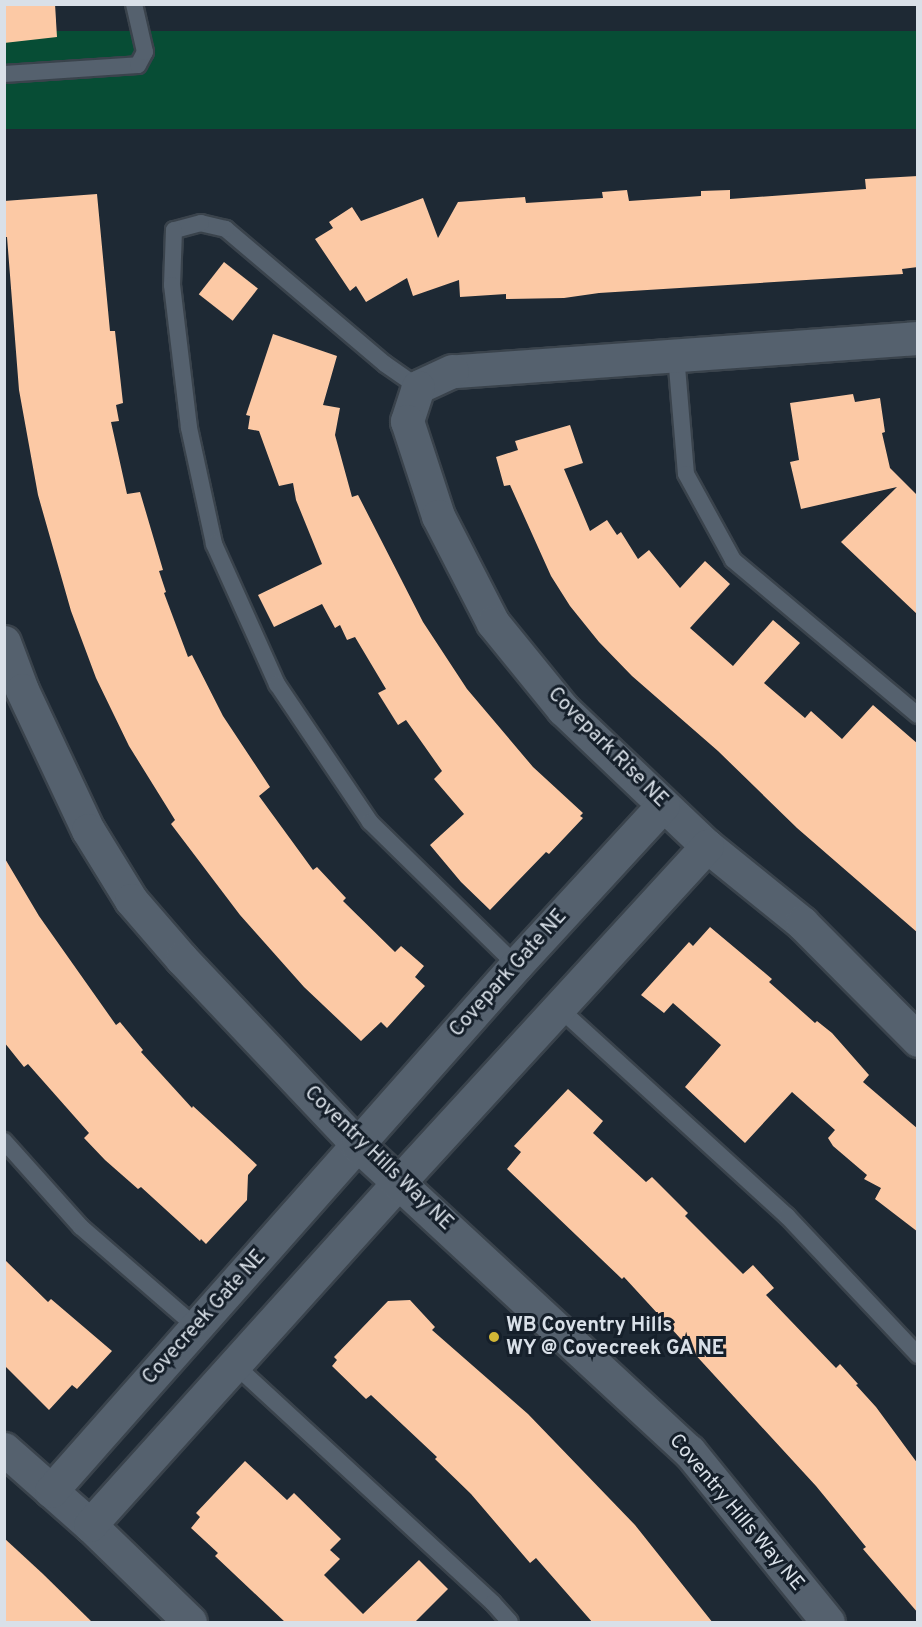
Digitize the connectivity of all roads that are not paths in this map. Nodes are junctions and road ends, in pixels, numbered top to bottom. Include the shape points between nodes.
1 (134, 4) edge
2 (4, 74) edge
3 (918, 338) edge
4 (676, 355) junction
5 (418, 387) junction
6 (4, 642) edge
7 (918, 715) edge
8 (663, 805) junction
9 (707, 846) junction
10 (516, 965) junction
11 (559, 1008) junction
12 (918, 1040) edge
13 (4, 1141) edge
14 (358, 1145) junction
15 (399, 1182) junction
16 (197, 1328) junction
17 (918, 1355) edge
18 (234, 1364) junction
19 (4, 1449) edge
20 (51, 1491) junction
21 (90, 1525) junction
22 (190, 1623) edge
23 (510, 1623) edge
24 (828, 1623) edge

1 - 2 lane via 145,51 138,65
3 - 4 street
4 - 5 street via 452,370
4 - 7 lane via 686,474 733,560
5 - 8 street, Covepark Rise NE via 406,421 438,516 493,623 563,709
5 - 10 lane via 385,364 226,229 201,223 174,230 172,285 189,428 214,544 277,684 370,822
6 - 14 street, Coventry Hills Way NE via 22,690 88,830 131,900
8 - 9 street, Covepark Rise NE
8 - 10 street, Covepark Gate NE
9 - 11 street
9 - 12 street, Covepark Rise NE via 802,922
10 - 14 street, Covepark Gate NE
11 - 15 street
11 - 17 lane via 787,1216
13 - 16 lane via 81,1227
14 - 15 street, Coventry Hills Way NE
14 - 16 street, Covecreek Gate NE
15 - 18 street
15 - 24 street, Coventry Hills Way NE via 689,1451
16 - 20 street, Covecreek Gate NE
18 - 21 street
18 - 23 lane
19 - 20 street
20 - 21 street
21 - 22 street

